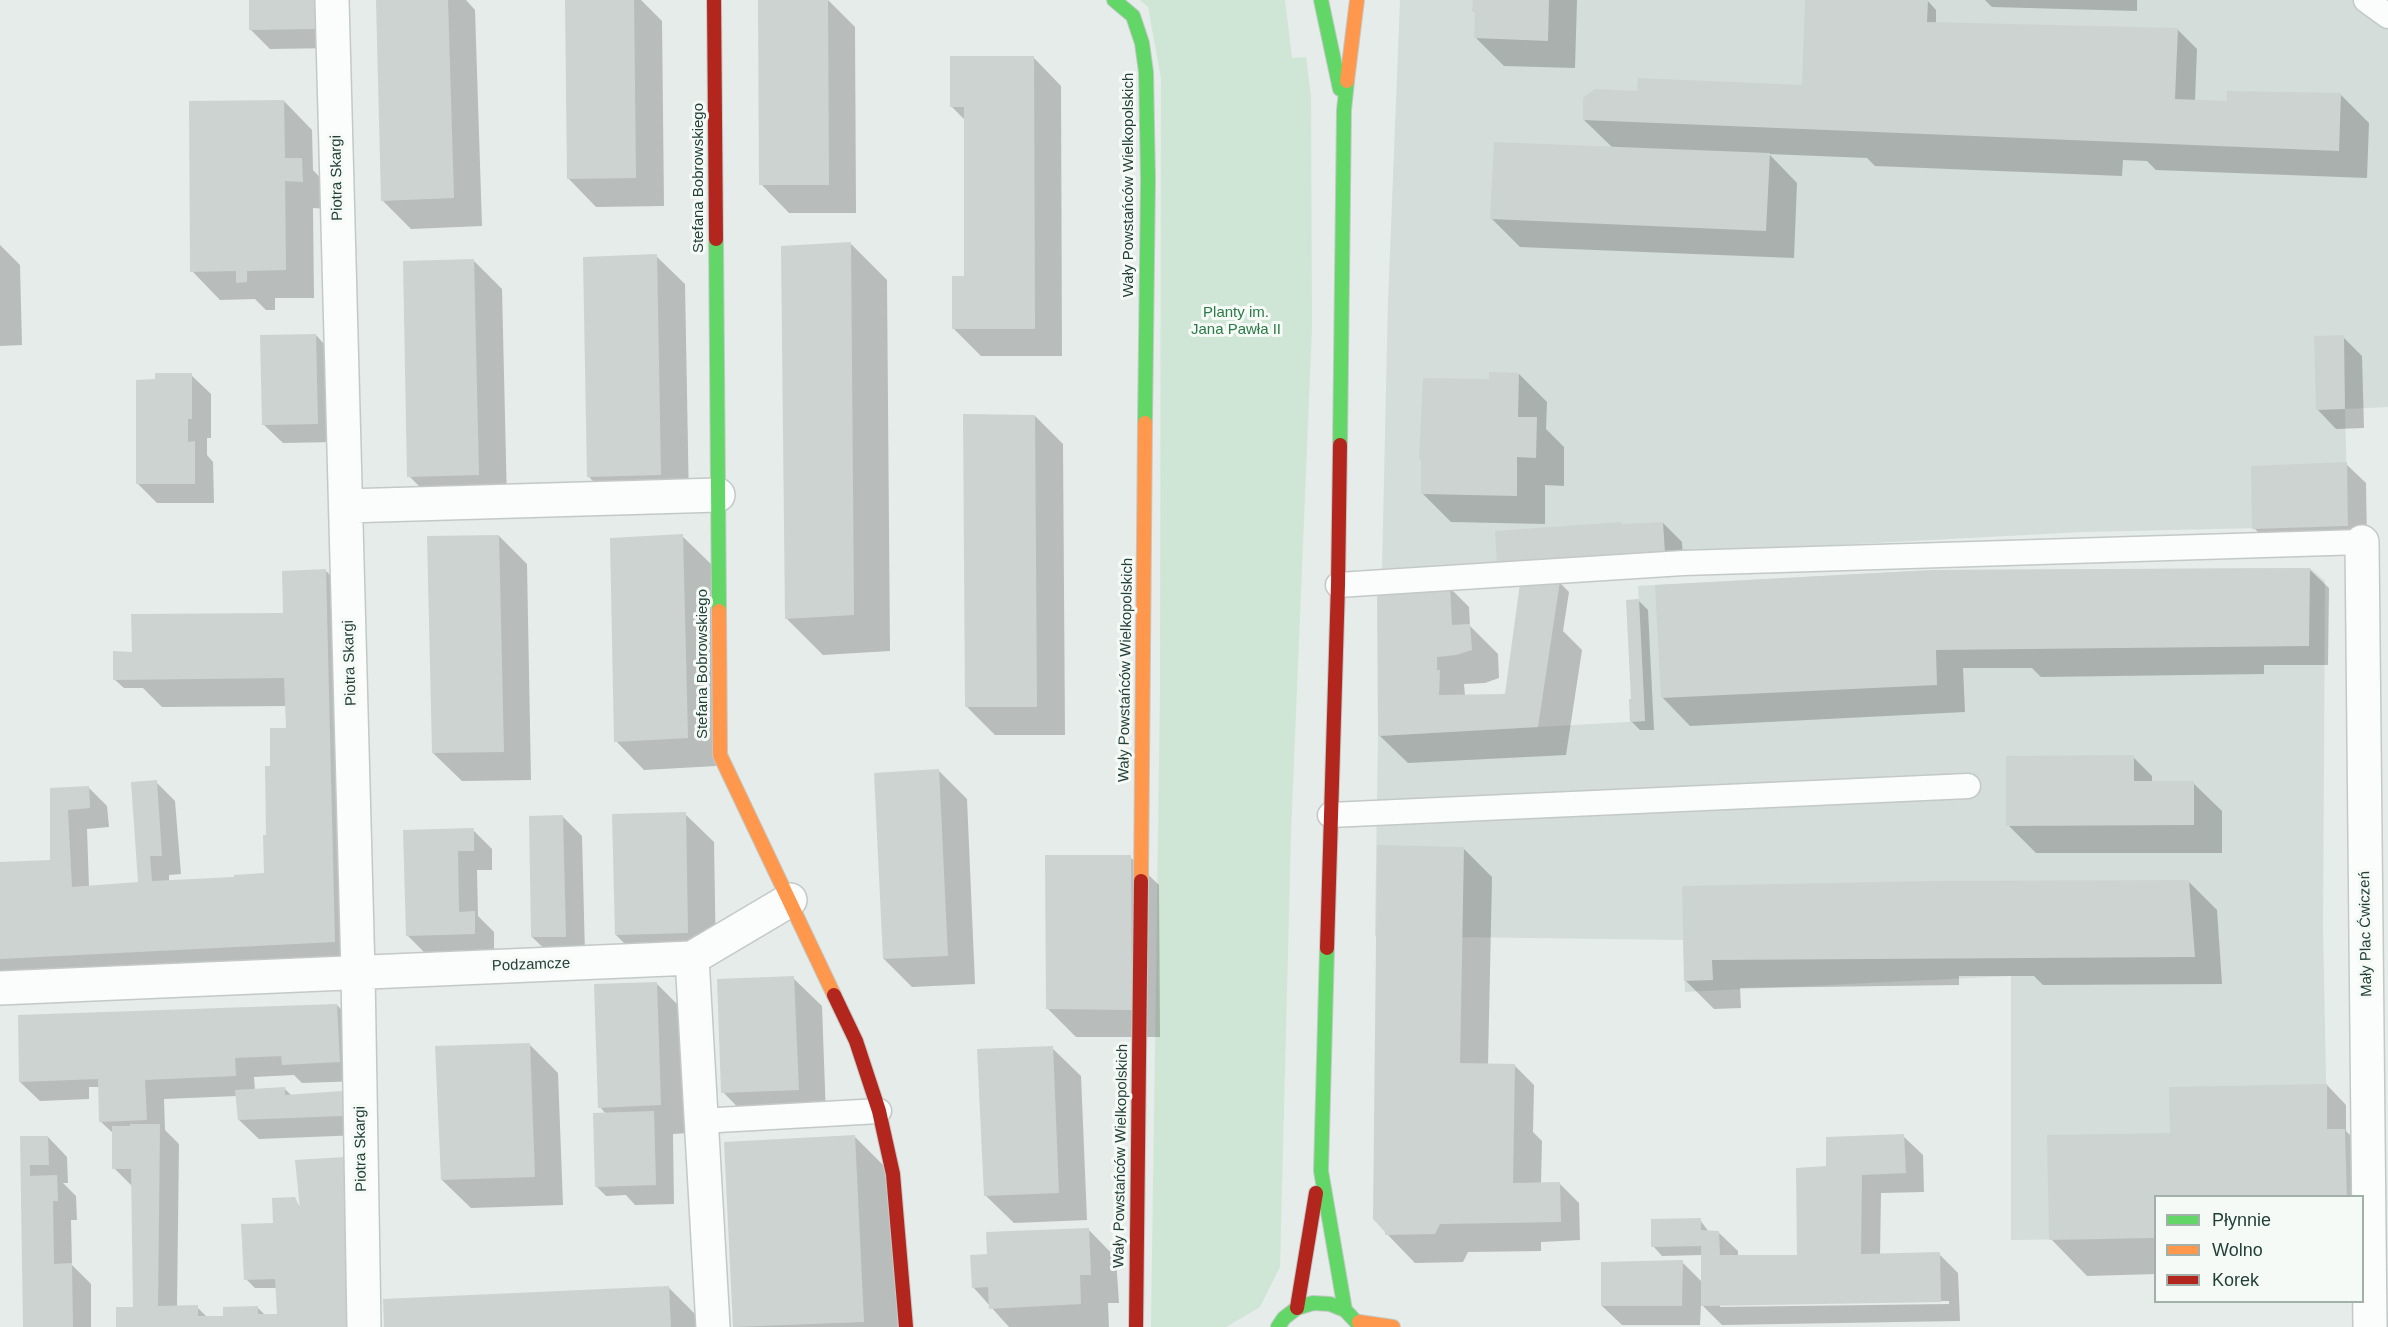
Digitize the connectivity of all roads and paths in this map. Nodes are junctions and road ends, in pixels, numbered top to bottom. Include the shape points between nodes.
1 (332, 0) edge
2 (714, 0) edge
3 (1114, 0) edge
4 (1321, 0) edge
5 (1357, 0) edge
6 (2366, 0) edge
7 (2388, 16) edge
8 (1344, 110) junction
9 (718, 495) junction
10 (346, 506) junction
11 (2362, 542) joint
12 (1338, 585) junction
13 (1968, 786) dead end
14 (1330, 815) junction
15 (789, 900) junction
16 (692, 958) junction
17 (358, 972) junction
18 (0, 988) edge
19 (879, 1111) junction
20 (700, 1121) junction
21 (1321, 1171) junction
22 (1297, 1308) junction
23 (1345, 1310) junction
24 (1360, 1325) edge
25 (364, 1327) edge
26 (713, 1327) edge
27 (906, 1327) edge
28 (1136, 1327) edge
29 (1278, 1327) edge
30 (1393, 1327) edge
31 (2370, 1327) edge

1 - 10 street, Piotra Skargi
2 - 9 street, Stefana Bobrowskiego
3 - 28 street, Wały Powstańców Wielkopolskich via 1132,16 1142,43 1148,179
4 - 8 street
5 - 8 street
6 - 7 lane
8 - 12 street
9 - 10 street
9 - 15 street, Stefana Bobrowskiego via 720,755
10 - 17 street, Piotra Skargi
11 - 12 lane via 1683,563
11 - 31 street, Mały Plac Ćwiczeń
12 - 14 street
13 - 14 lane
14 - 21 street
15 - 16 street
15 - 19 street, Stefana Bobrowskiego via 856,1041
16 - 17 street, Podzamcze
16 - 20 street
17 - 18 street, Podzamcze
17 - 25 street, Piotra Skargi
19 - 20 lane
19 - 27 street, Stefana Bobrowskiego via 894,1174
20 - 26 street
21 - 22 street
21 - 23 street
22 - 23 street via 1313,1303
22 - 29 street
23 - 24 street
24 - 30 street

